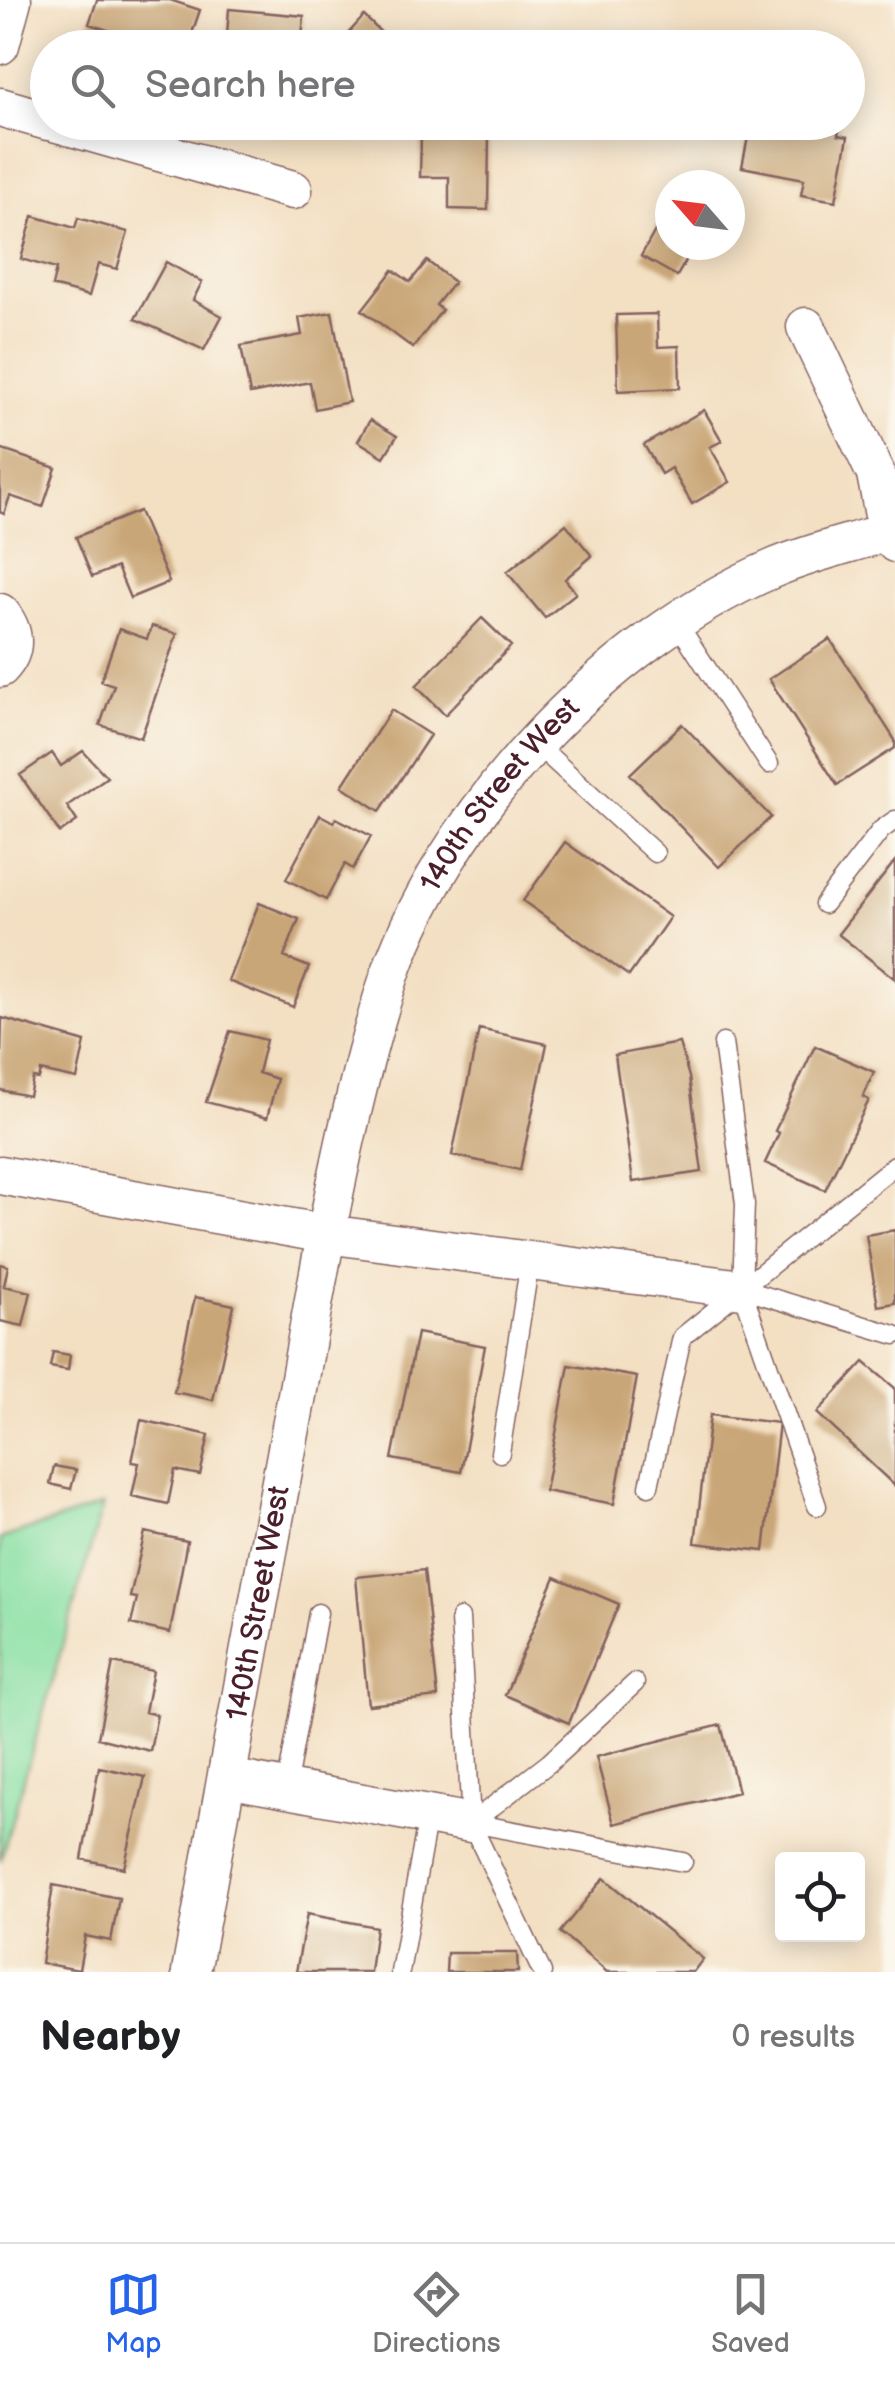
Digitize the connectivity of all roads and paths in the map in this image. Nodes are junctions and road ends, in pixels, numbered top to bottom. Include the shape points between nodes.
1 (12, 0) edge
2 (0, 45) edge
3 (0, 107) edge
4 (30, 116) edge
5 (115, 140) edge
6 (293, 190) dead end
7 (806, 327) dead end
8 (892, 535) edge
9 (0, 614) edge
10 (676, 621) junction
11 (0, 668) edge
12 (536, 744) junction
13 (769, 764) dead end
14 (895, 820) edge
15 (655, 853) dead end
16 (824, 904) dead end
17 (723, 1043) dead end
18 (895, 1165) edge
19 (0, 1175) edge
20 (326, 1234) junction
21 (530, 1261) junction
22 (742, 1289) junction
23 (895, 1335) edge
24 (500, 1453) dead end
25 (649, 1486) dead end
26 (817, 1506) dead end
27 (318, 1613) dead end
28 (460, 1618) dead end
29 (635, 1683) dead end
30 (226, 1778) junction
31 (286, 1789) junction
32 (428, 1815) junction
33 (471, 1823) junction
34 (683, 1862) dead end
35 (191, 1972) edge
36 (400, 1972) edge
37 (542, 1972) edge

1 - 2 street
3 - 4 street
5 - 6 street
7 - 8 street, 140th Street West via 876,474
8 - 10 street, 140th Street West via 772,569
9 - 11 street via 13,636
10 - 12 street, 140th Street West via 576,700
10 - 13 lane
12 - 15 lane
12 - 20 street, 140th Street West via 496,787 431,886 386,987
14 - 16 lane
17 - 22 lane via 745,1204
18 - 22 lane
19 - 20 street
20 - 21 street
20 - 30 street, 140th Street West
21 - 22 street
21 - 24 lane
22 - 23 lane
22 - 25 lane via 682,1337
22 - 26 lane
27 - 31 lane
28 - 33 lane
29 - 33 lane via 549,1763
30 - 31 street
30 - 35 street, 140th Street West
31 - 32 street
32 - 33 street
32 - 36 lane
33 - 34 lane
33 - 37 lane

